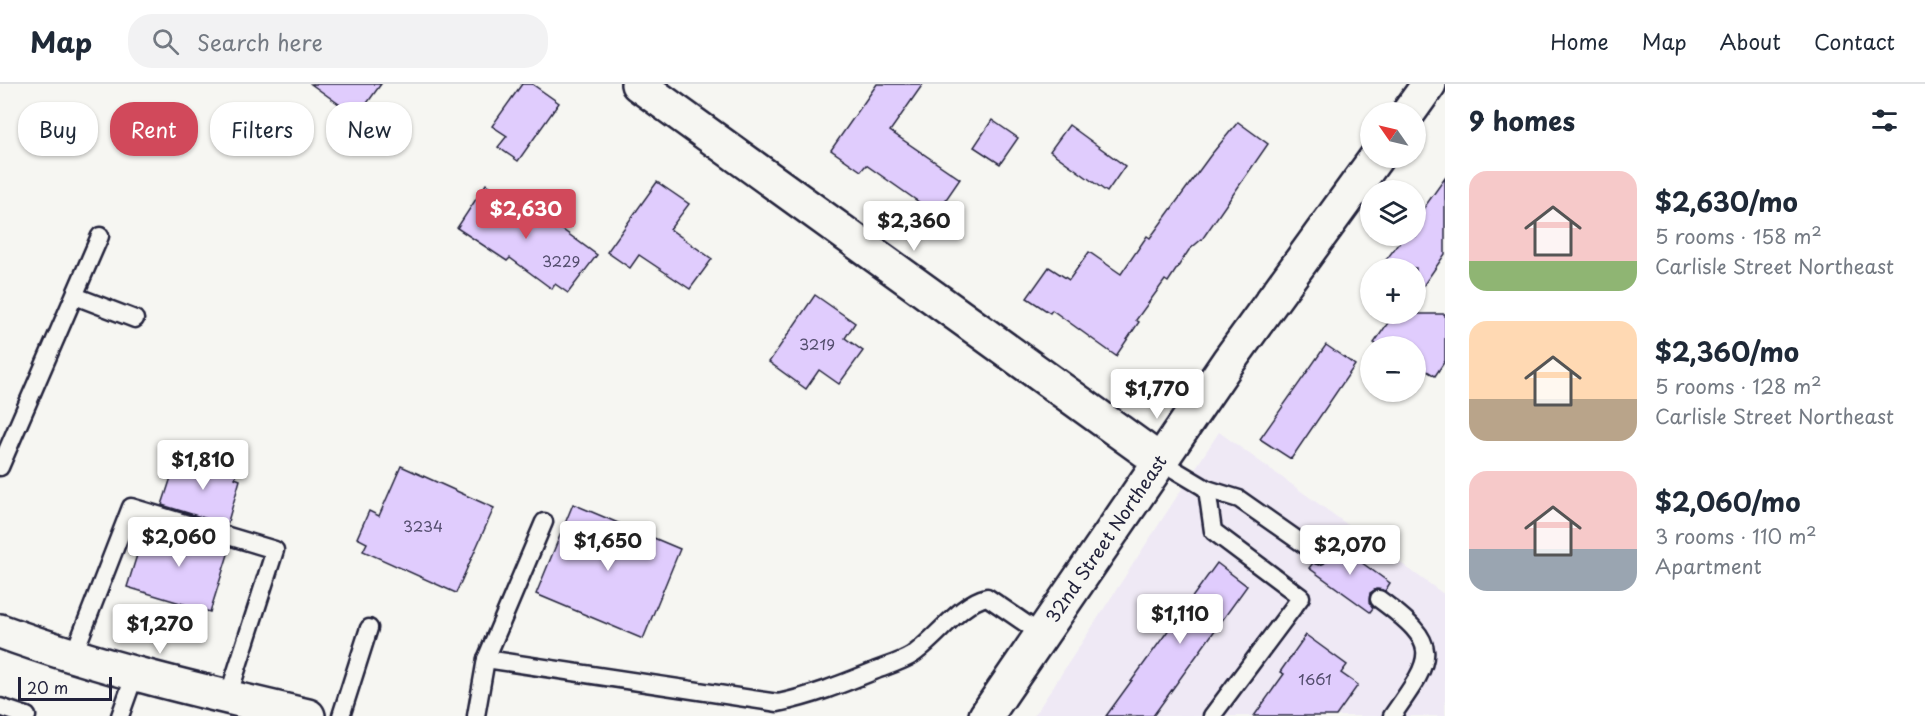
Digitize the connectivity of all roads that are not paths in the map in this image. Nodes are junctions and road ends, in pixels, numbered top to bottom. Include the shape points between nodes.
1 (638, 84) edge
2 (1429, 84) edge
3 (1416, 102) edge
4 (1369, 168) edge
5 (100, 236) dead end
6 (75, 296) junction
7 (135, 319) dead end
8 (1160, 461) junction
9 (0, 467) edge
10 (1207, 489) junction
11 (544, 522) dead end
12 (1318, 555) dead end
13 (1380, 599) dead end
14 (369, 628) dead end
15 (0, 631) edge
16 (1041, 634) junction
17 (73, 656) junction
18 (486, 659) junction
19 (135, 674) junction
20 (228, 698) junction
21 (0, 707) edge
22 (303, 715) edge
23 (27, 716) edge
24 (120, 716) edge
25 (341, 716) edge
26 (476, 716) edge
27 (986, 716) edge
28 (1212, 716) edge
29 (1392, 716) edge

1 - 8 main road
2 - 3 main road
4 - 8 main road, 32nd Street Northeast
5 - 6 lane
6 - 7 lane
6 - 9 lane
8 - 10 lane
8 - 16 main road, 32nd Street Northeast
10 - 12 lane via 1239,499
10 - 28 lane via 1213,531 1301,597
11 - 18 lane
13 - 29 lane via 1421,635 1425,656 1422,673
14 - 25 lane
15 - 17 main road
16 - 18 lane via 987,597 979,599 968,604 933,640 909,657 811,697 778,703
16 - 27 main road, 32nd Street Northeast
17 - 19 main road
17 - 20 lane via 131,507 275,550
18 - 26 lane
19 - 20 main road
19 - 24 lane
20 - 22 main road
21 - 23 lane

